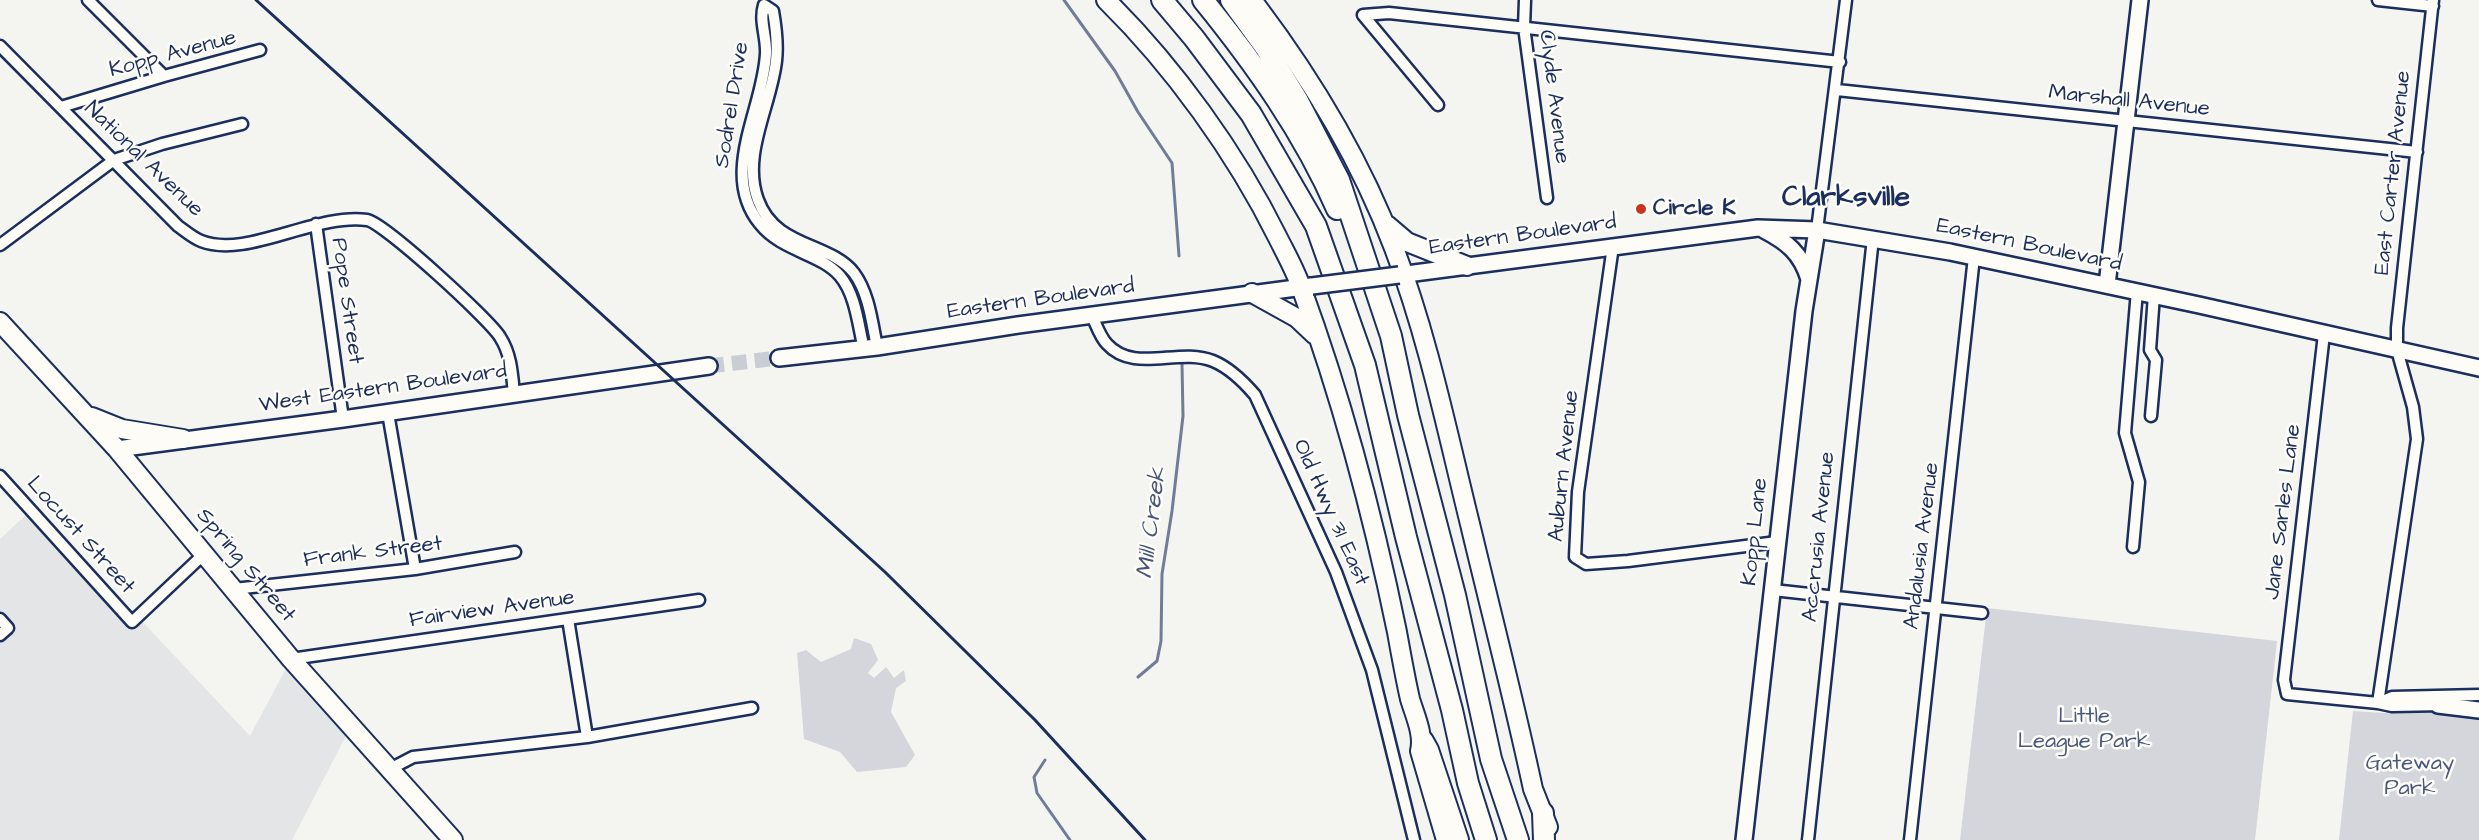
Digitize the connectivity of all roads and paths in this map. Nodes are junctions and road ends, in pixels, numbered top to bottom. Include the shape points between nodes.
1 (88, 0) edge
2 (1106, 0) edge
3 (1162, 0) edge
4 (1203, 0) edge
5 (1232, 0) edge
6 (1252, 0) edge
7 (1525, 0) edge
8 (1846, 0) edge
9 (2140, 0) edge
10 (2378, 0) edge
11 (2433, 3) edge
12 (1524, 27) junction
13 (0, 46) edge
14 (260, 50) dead end
15 (1840, 62) junction
16 (164, 76) junction
17 (1837, 90) junction
18 (1438, 105) dead end
19 (61, 107) junction
20 (2127, 121) junction
21 (242, 124) dead end
22 (2416, 152) junction
23 (114, 160) junction
24 (1547, 198) dead end
25 (1381, 219) junction
26 (316, 224) junction
27 (1758, 228) junction
28 (1817, 230) junction
29 (1873, 238) junction
30 (0, 245) edge
31 (1613, 246) junction
32 (1974, 257) junction
33 (1467, 266) junction
34 (1401, 275) junction
35 (1809, 279) junction
36 (2107, 285) junction
37 (1306, 287) junction
38 (2137, 291) junction
39 (1252, 293) junction
40 (2154, 295) junction
41 (1092, 316) junction
42 (0, 322) edge
43 (2324, 334) junction
44 (1391, 336) junction
45 (1319, 340) junction
46 (870, 348) junction
47 (2397, 350) junction
48 (779, 357) tunnel mouth
49 (709, 366) tunnel mouth
50 (2479, 368) edge
51 (514, 394) junction
52 (388, 413) junction
53 (85, 414) junction
54 (2151, 416) dead end
55 (343, 419) junction
56 (183, 439) junction
57 (117, 449) junction
58 (0, 476) edge
59 (1777, 542) junction
60 (2133, 547) dead end
61 (515, 552) dead end
62 (204, 554) junction
63 (415, 569) junction
64 (234, 590) junction
65 (1773, 590) junction
66 (1833, 596) junction
67 (699, 600) dead end
68 (1936, 607) junction
69 (1982, 613) dead end
70 (0, 619) edge
71 (568, 619) junction
72 (4, 632) edge
73 (291, 659) junction
74 (2479, 695) edge
75 (2378, 703) junction
76 (2479, 704) edge
77 (2438, 705) junction
78 (752, 708) dead end
79 (2479, 710) edge
80 (586, 737) junction
81 (1422, 741) junction
82 (390, 769) junction
83 (1543, 813) junction
84 (453, 840) edge
85 (1414, 840) edge
86 (1446, 840) edge
87 (1458, 840) edge
88 (1486, 840) edge
89 (1518, 840) edge
90 (1544, 840) edge
91 (1554, 840) edge
92 (1744, 840) edge
93 (1808, 840) edge
94 (1910, 840) edge

1 - 16 street
2 - 37 main road via 1158,58 1222,144
3 - 88 highway via 1251,114 1316,226 1365,365 1468,783
4 - 44 highway via 1248,56 1287,114 1327,186
5 - 44 highway via 1298,101 1339,180
6 - 25 main road via 1329,113
7 - 12 street, Clyde Avenue
8 - 15 street
9 - 20 main road
10 - 11 street
11 - 22 street, East Carter Avenue
12 - 15 street
12 - 18 street via 1389,13 1363,15
12 - 24 street, Clyde Avenue
13 - 19 street, National Avenue
14 - 16 street, Kopp Avenue
15 - 17 street
16 - 19 street, Kopp Avenue
17 - 20 street, Marshall Avenue
17 - 28 street
19 - 23 street, National Avenue
20 - 22 street, Marshall Avenue
20 - 36 main road
21 - 23 street
22 - 47 street, East Carter Avenue
23 - 26 street, National Avenue via 178,226 199,240 236,246
23 - 30 street
25 - 33 main road via 1407,242
25 - 34 main road
26 - 51 street, National Avenue via 364,219 383,228 500,336 511,360
26 - 55 street, Pope Street
27 - 28 main road, Eastern Boulevard
27 - 31 main road, Eastern Boulevard
27 - 35 main road via 1793,248
28 - 29 main road, Eastern Boulevard
28 - 35 main road, Kopp Lane
29 - 32 main road, Eastern Boulevard
29 - 66 street, Accrusia Avenue
31 - 33 main road, Eastern Boulevard
31 - 59 street, Auburn Avenue via 1578,492 1575,557 1586,564 1628,561
32 - 36 main road, Eastern Boulevard
32 - 68 street, Andalusia Avenue
33 - 34 main road, Eastern Boulevard
34 - 37 main road, Eastern Boulevard, bridge
34 - 83 main road via 1426,348 1533,789
35 - 59 main road, Kopp Lane
36 - 38 main road, Eastern Boulevard
37 - 39 main road, Eastern Boulevard
37 - 45 main road
38 - 40 main road, Eastern Boulevard
38 - 60 street via 2125,433 2139,482
39 - 41 main road, Eastern Boulevard
39 - 45 main road via 1297,318
40 - 43 main road, Eastern Boulevard
40 - 54 street via 2150,350 2156,360
41 - 46 main road, Eastern Boulevard
41 - 85 street, Old Hwy 31 East via 1106,343 1118,353 1140,359 1174,356 1212,360 1240,378 1255,395 1336,572 1372,670
42 - 53 main road, Spring Street
43 - 47 main road, Eastern Boulevard
43 - 75 street, Jane Sarles Lane via 2284,680 2287,694
44 - 89 highway via 1491,759
45 - 81 main road via 1382,558
46 - 46 street, Sodrel Drive via 864,294 853,272 843,263 788,236 765,215 758,201 753,159 776,63 777,36 773,11 764,4 761,14 766,55 741,181 746,203 775,240 839,274
46 - 48 main road, Eastern Boulevard
47 - 50 main road, Eastern Boulevard
47 - 75 street, East Carter Avenue via 2413,407 2417,439
49 - 51 main road, West Eastern Boulevard
51 - 52 main road, West Eastern Boulevard
52 - 55 main road, West Eastern Boulevard
52 - 63 street
53 - 56 main road via 122,429
53 - 57 main road, Spring Street
55 - 56 main road, West Eastern Boulevard
56 - 57 main road, West Eastern Boulevard
57 - 62 main road, Spring Street
58 - 62 street, Locust Street via 132,622
59 - 65 main road, Kopp Lane
61 - 63 street, Frank Street
62 - 64 main road, Spring Street
63 - 64 street, Frank Street
64 - 73 main road, Spring Street
65 - 66 street
65 - 92 main road, Kopp Lane
66 - 68 street
66 - 93 street, Accrusia Avenue
67 - 71 street, Fairview Avenue
68 - 69 street
68 - 94 street, Andalusia Avenue
70 - 72 street
71 - 73 street, Fairview Avenue
71 - 80 street
73 - 82 main road, Spring Street
74 - 75 street via 2392,697
75 - 77 street
76 - 77 street
77 - 79 main road
78 - 80 street
80 - 82 street via 413,757
81 - 86 main road via 1420,751
81 - 87 highway
82 - 84 main road, Spring Street
83 - 90 highway
83 - 91 main road

